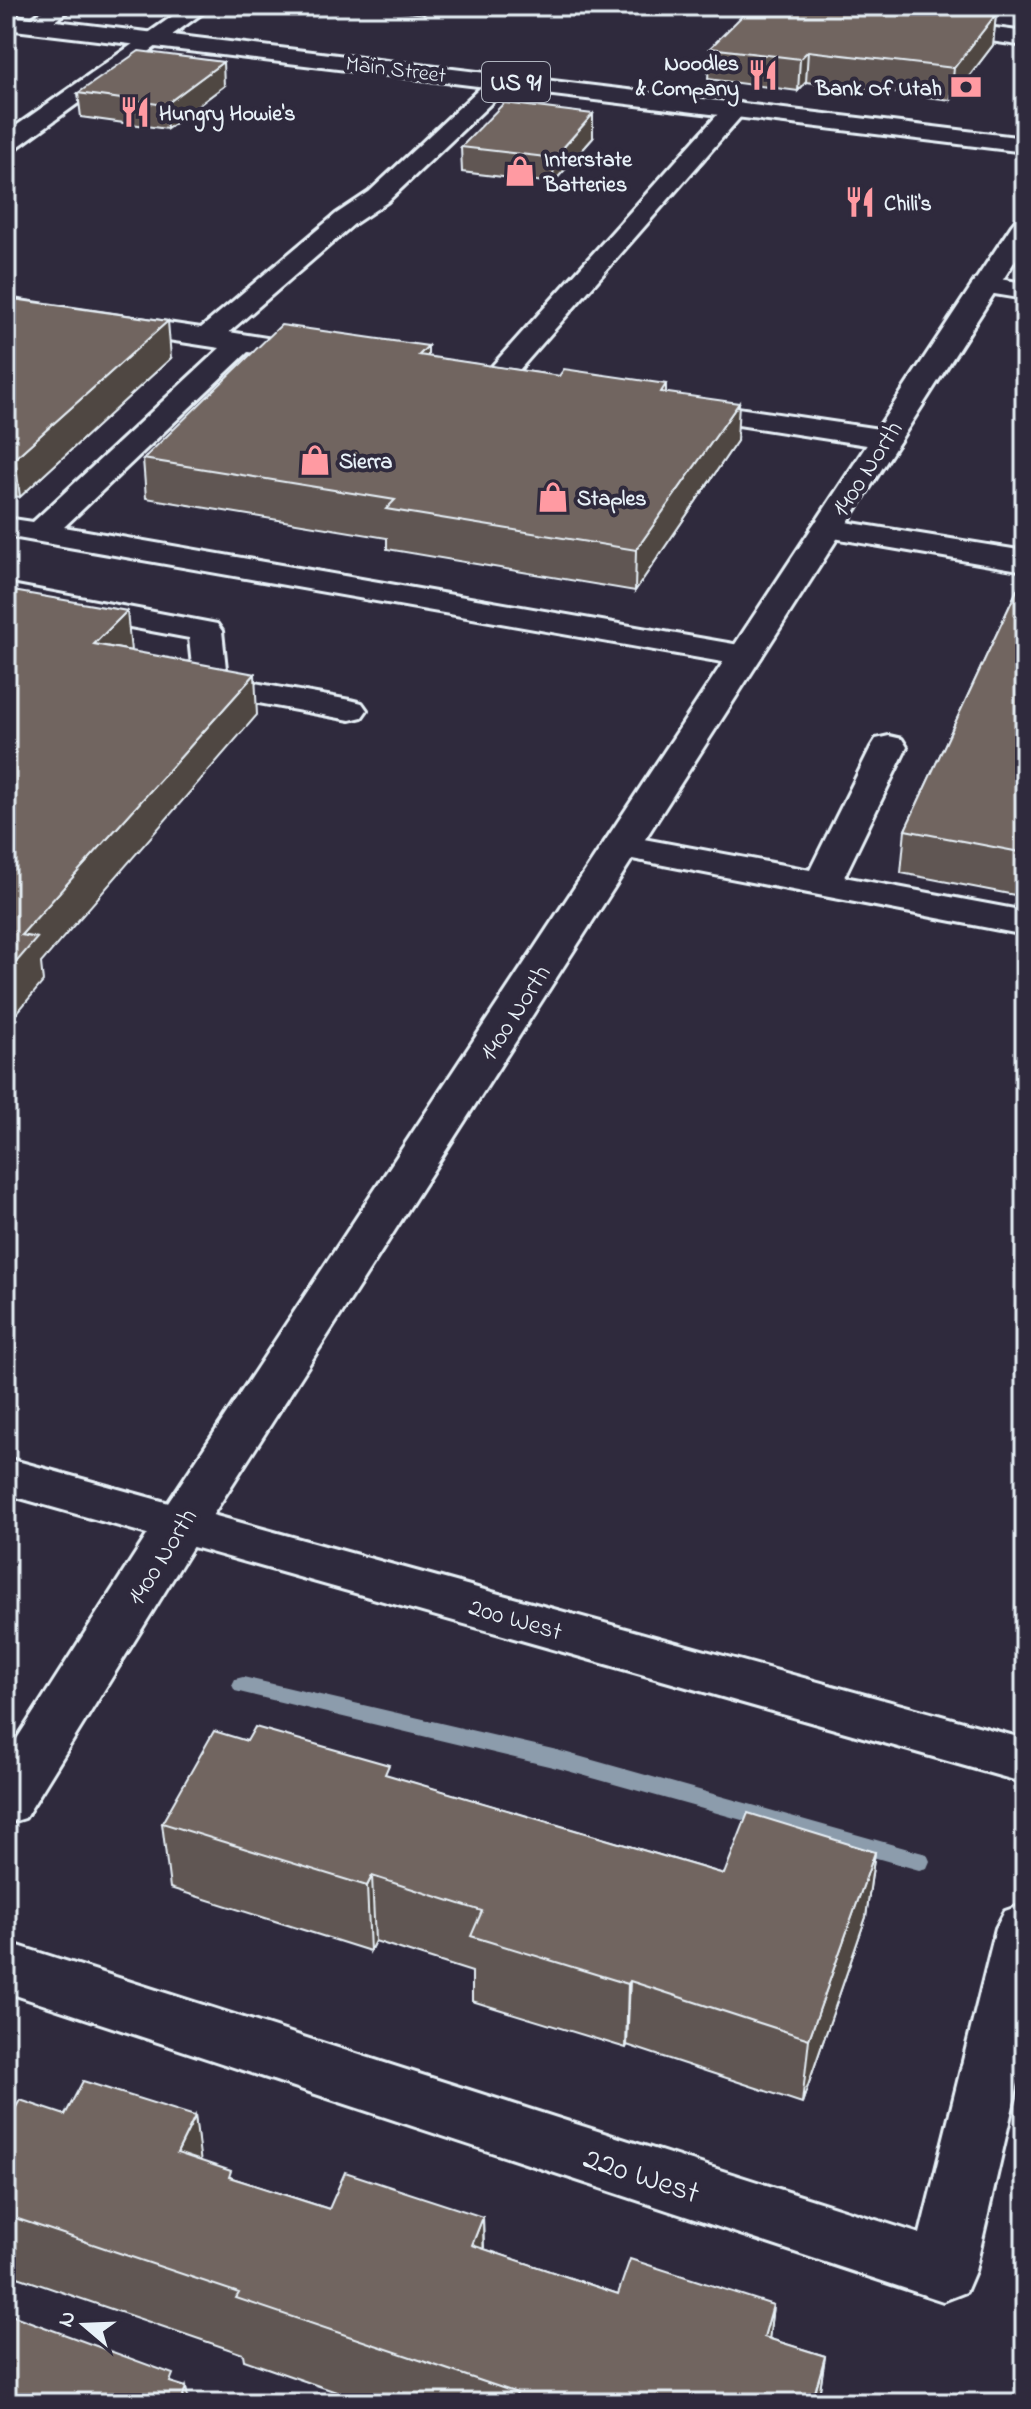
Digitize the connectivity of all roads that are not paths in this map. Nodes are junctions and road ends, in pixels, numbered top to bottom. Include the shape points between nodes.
1 (64, 6) edge
2 (201, 6) edge
3 (915, 15) edge
4 (1025, 18) edge
5 (6, 22) edge
6 (34, 25) junction
7 (154, 40) junction
8 (1023, 51) edge
9 (502, 80) junction
10 (735, 109) junction
11 (6, 144) edge
12 (1025, 145) edge
13 (1025, 226) edge
14 (986, 285) junction
15 (1025, 291) edge
16 (6, 307) edge
17 (206, 338) junction
18 (241, 343) junction
19 (352, 359) edge
20 (533, 385) edge
21 (654, 404) edge
22 (886, 439) junction
23 (6, 527) edge
24 (827, 528) junction
25 (1025, 561) edge
26 (32, 564) edge
27 (745, 656) junction
28 (350, 710) dead end
29 (889, 747) dead end
30 (622, 846) junction
31 (822, 884) junction
32 (1025, 923) edge
33 (6, 1476) edge
34 (180, 1525) junction
35 (1025, 1761) edge
36 (6, 1802) edge
37 (1025, 1928) edge
38 (6, 1967) edge

1 - 6 main road
2 - 7 main road
3 - 4 main road
3 - 8 main road
5 - 6 main road, Main Street / US 91
6 - 7 main road, Main Street / US 91
7 - 9 main road, Main Street / US 91
7 - 11 main road
9 - 10 main road, Main Street / US 91
9 - 17 main road via 378,197
10 - 12 main road, Main Street / US 91
10 - 20 main road via 482,378
13 - 14 main road, 1400 North
14 - 15 main road
14 - 22 main road, 1400 North
16 - 17 main road
17 - 18 main road
18 - 19 main road
18 - 26 main road
21 - 22 main road
22 - 24 main road, 1400 North
23 - 26 main road
24 - 25 main road
24 - 27 main road, 1400 North
26 - 27 main road
26 - 28 main road via 205,631 211,685
27 - 30 main road, 1400 North
29 - 31 main road
30 - 31 main road
30 - 34 main road, 1400 North
31 - 32 main road
33 - 34 main road, 200 West
34 - 35 main road, 200 West
34 - 36 main road, 1400 North
37 - 38 main road, 220 West via 943,2271

